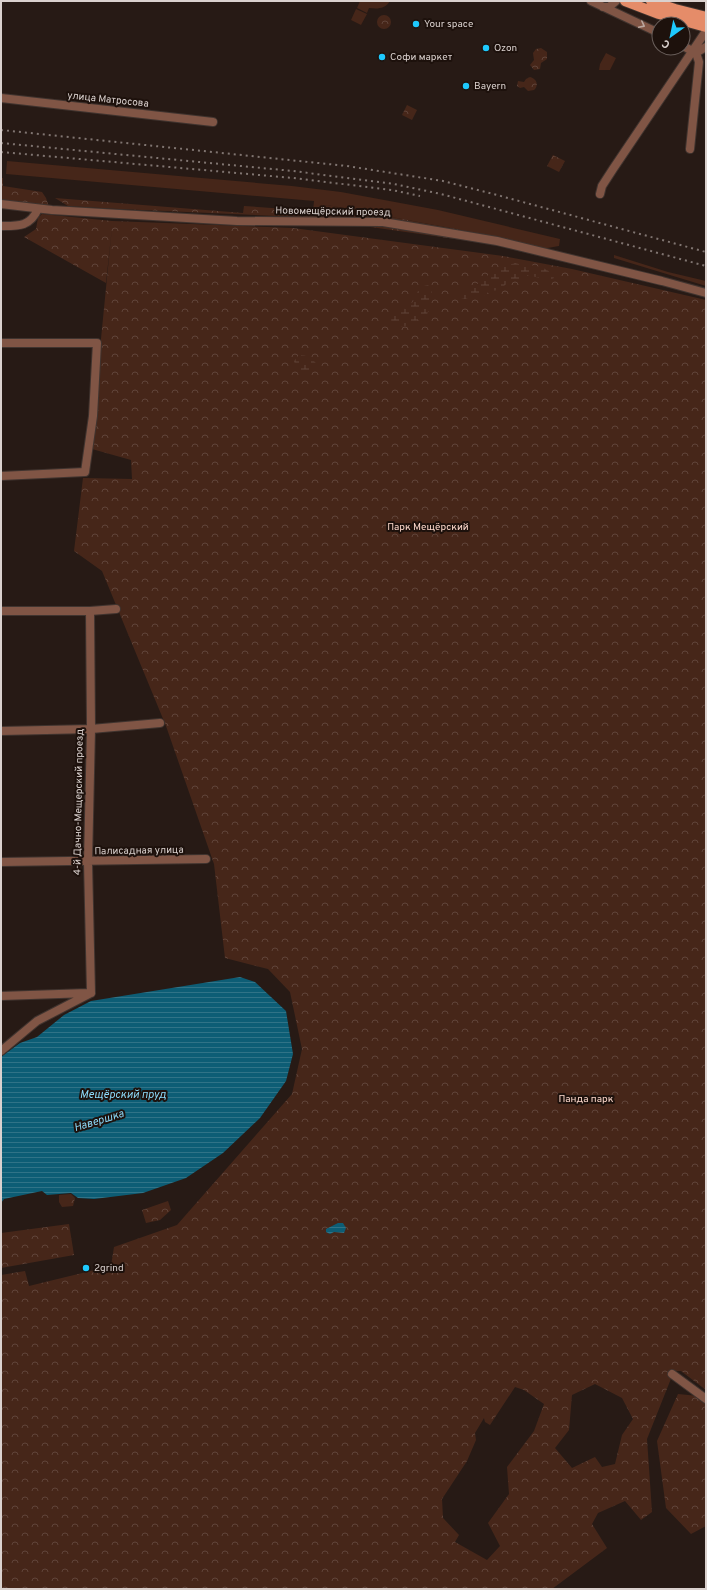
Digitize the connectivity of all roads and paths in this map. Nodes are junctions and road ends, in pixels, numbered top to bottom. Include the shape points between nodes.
1 (591, 1) edge
2 (616, 1) edge
3 (625, 1) edge
4 (651, 1) edge
5 (603, 7) junction
6 (706, 17) edge
7 (706, 27) edge
8 (651, 29) edge
9 (706, 31) edge
10 (706, 47) edge
11 (692, 50) junction
12 (684, 56) edge
13 (685, 61) junction
14 (1, 98) edge
15 (213, 122) dead end
16 (690, 148) dead end
17 (600, 194) dead end
18 (1, 204) edge
19 (38, 209) junction
20 (1, 226) edge
21 (706, 293) edge
22 (1, 342) edge
23 (1, 476) edge
24 (116, 609) dead end
25 (1, 611) edge
26 (90, 611) junction
27 (160, 723) dead end
28 (91, 729) junction
29 (1, 731) edge
30 (206, 859) dead end
31 (1, 862) edge
32 (88, 862) junction
33 (91, 993) junction
34 (1, 996) edge
35 (1, 1050) edge
36 (672, 1374) dead end
37 (706, 1398) edge

1 - 5 street
2 - 5 street via 609,7
3 - 7 main road
4 - 6 main road
5 -> 8 street
9 - 11 street
10 - 11 street via 699,51
11 - 13 street
11 - 16 street via 698,56 699,65
12 - 13 street
13 - 17 street via 606,179
14 - 15 street, улица Матросова
18 - 19 street, Новомещёрский проезд
19 - 20 street via 31,221
19 - 21 street, Новомещёрский проезд via 237,221 383,222 497,241
22 - 23 street via 97,343 93,416 85,472
24 - 26 street
25 - 26 street
26 - 28 street, 4-й Дачно-Мещерский проезд
27 - 28 street
28 - 29 street
28 - 32 street, 4-й Дачно-Мещерский проезд
30 - 32 street, Палисадная улица
31 - 32 street, Палисадная улица
32 - 33 street, 4-й Дачно-Мещерский проезд
33 - 34 street
33 - 35 street via 37,1021
36 - 37 street

